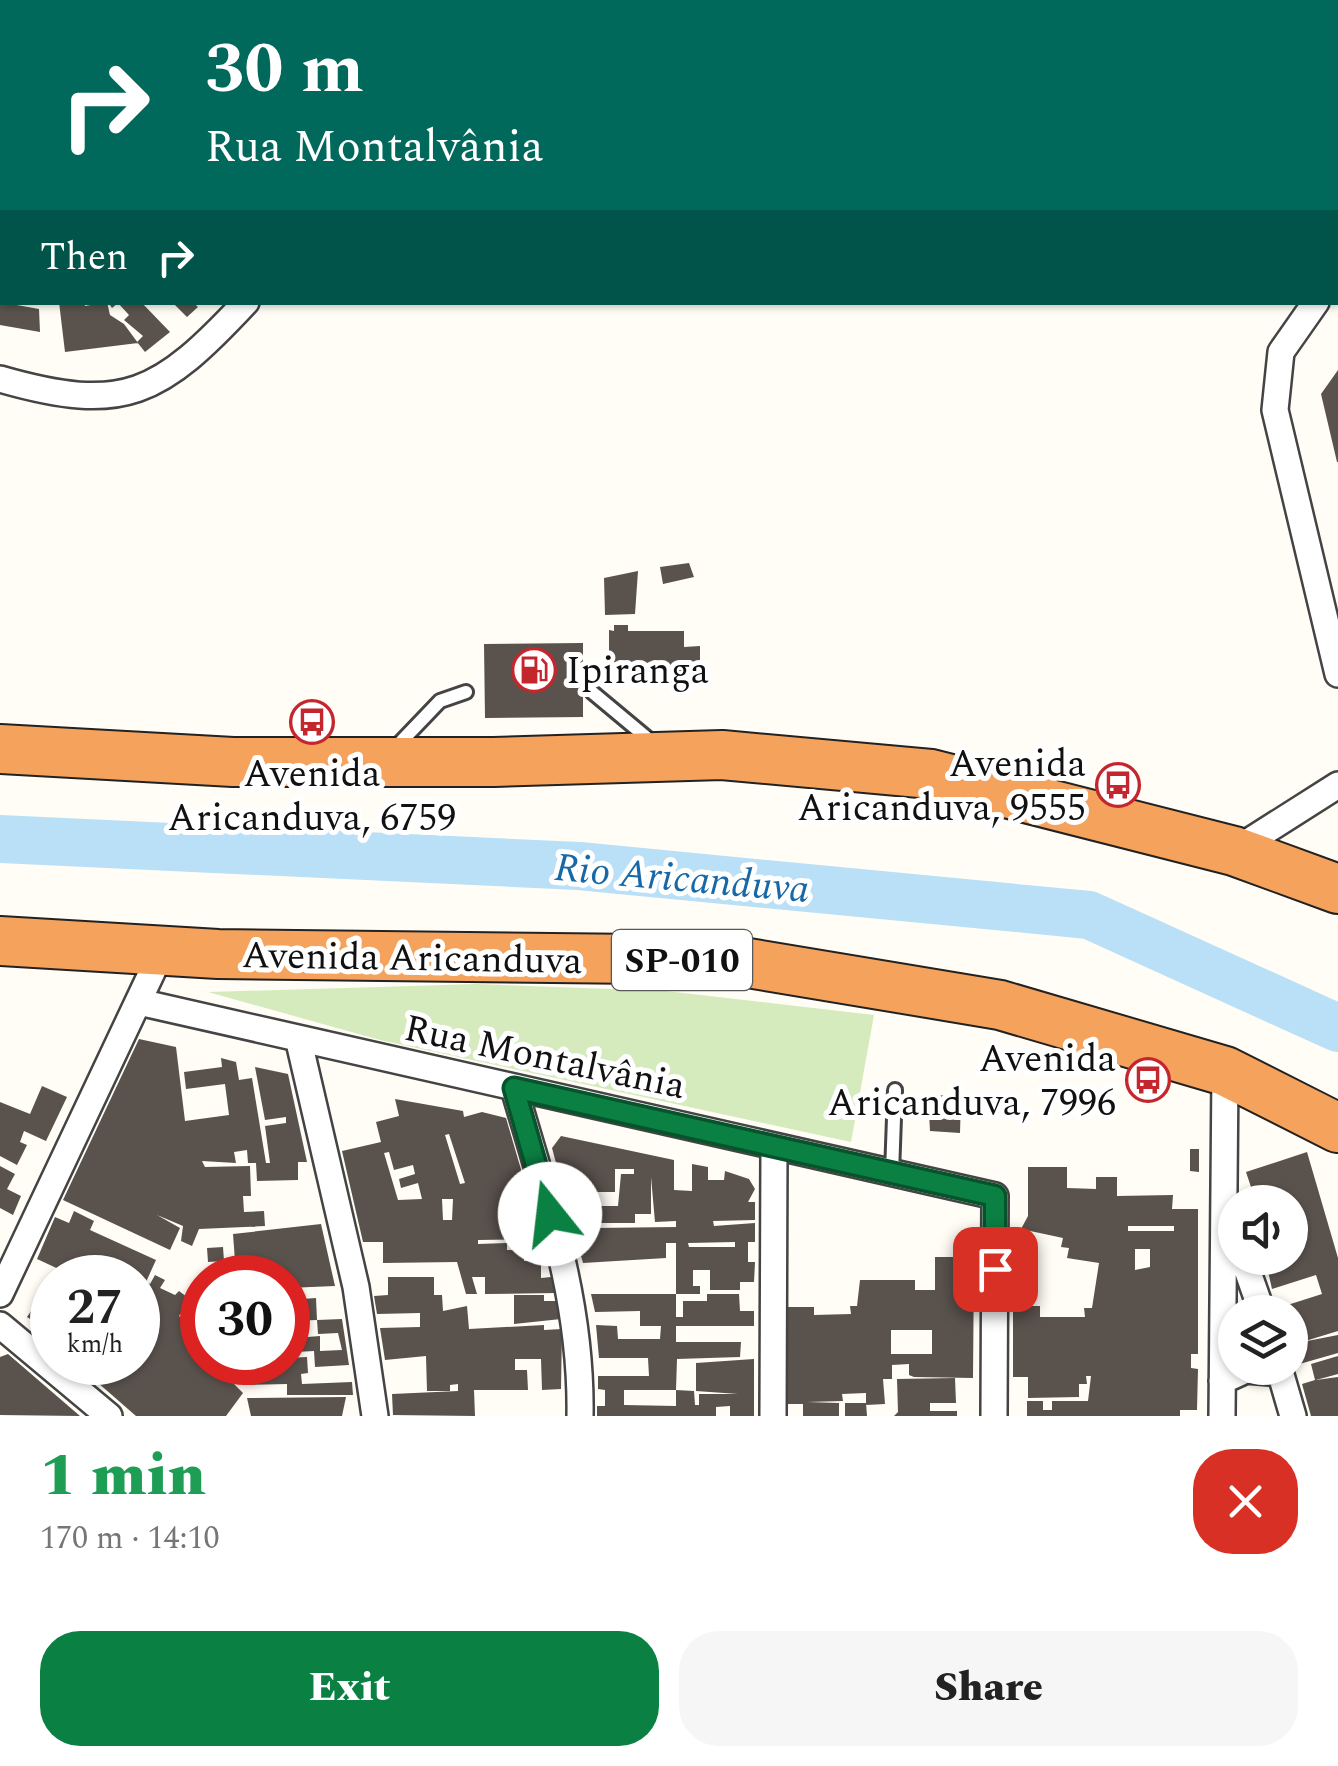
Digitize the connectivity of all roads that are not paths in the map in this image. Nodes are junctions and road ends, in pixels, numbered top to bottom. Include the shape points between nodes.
1 (243, 305) edge
2 (1314, 305) edge
3 (0, 379) edge
4 (1337, 666) edge
5 (466, 692) dead end
6 (592, 692) dead end
7 (0, 749) edge
8 (669, 756) junction
9 (381, 762) junction
10 (1338, 785) edge
11 (1234, 851) junction
12 (1338, 889) edge
13 (0, 941) edge
14 (162, 951) junction
15 (139, 1002) junction
16 (300, 1042) junction
17 (1225, 1072) junction
18 (514, 1088) junction
19 (895, 1090) dead end
20 (1338, 1128) edge
21 (774, 1147) junction
22 (892, 1173) junction
23 (1223, 1185) edge
24 (0, 1294) edge
25 (0, 1326) edge
26 (1222, 1385) edge
27 (1284, 1385) edge
28 (110, 1416) edge
29 (375, 1416) edge
30 (580, 1416) edge
31 (773, 1416) edge
32 (994, 1416) edge
33 (1222, 1416) edge
34 (1293, 1416) edge

1 - 3 street via 202,350 150,386 92,398
2 - 4 street via 1281,352 1275,410
5 - 9 lane via 440,701
6 - 8 lane
7 - 9 highway via 233,762
8 - 9 highway
8 - 11 highway via 931,774
10 - 11 street
11 - 12 highway
13 - 14 highway, Avenida Aricanduva / SP-010
14 - 15 street
14 - 17 highway, Avenida Aricanduva / SP-010 via 730,960 1000,1006
15 - 16 street, Rua Montalvânia
15 - 24 street
16 - 18 street, Rua Montalvânia
16 - 29 street via 356,1287
17 - 20 highway, Avenida Aricanduva / SP-010
17 - 23 street
18 - 21 street, Rua Montalvânia
18 - 30 street via 572,1290
19 - 22 lane
21 - 22 street, Rua Montalvânia
21 - 31 street
22 - 32 street, Rua Montalvânia via 995,1196
25 - 28 street
26 - 33 street
27 - 34 street

